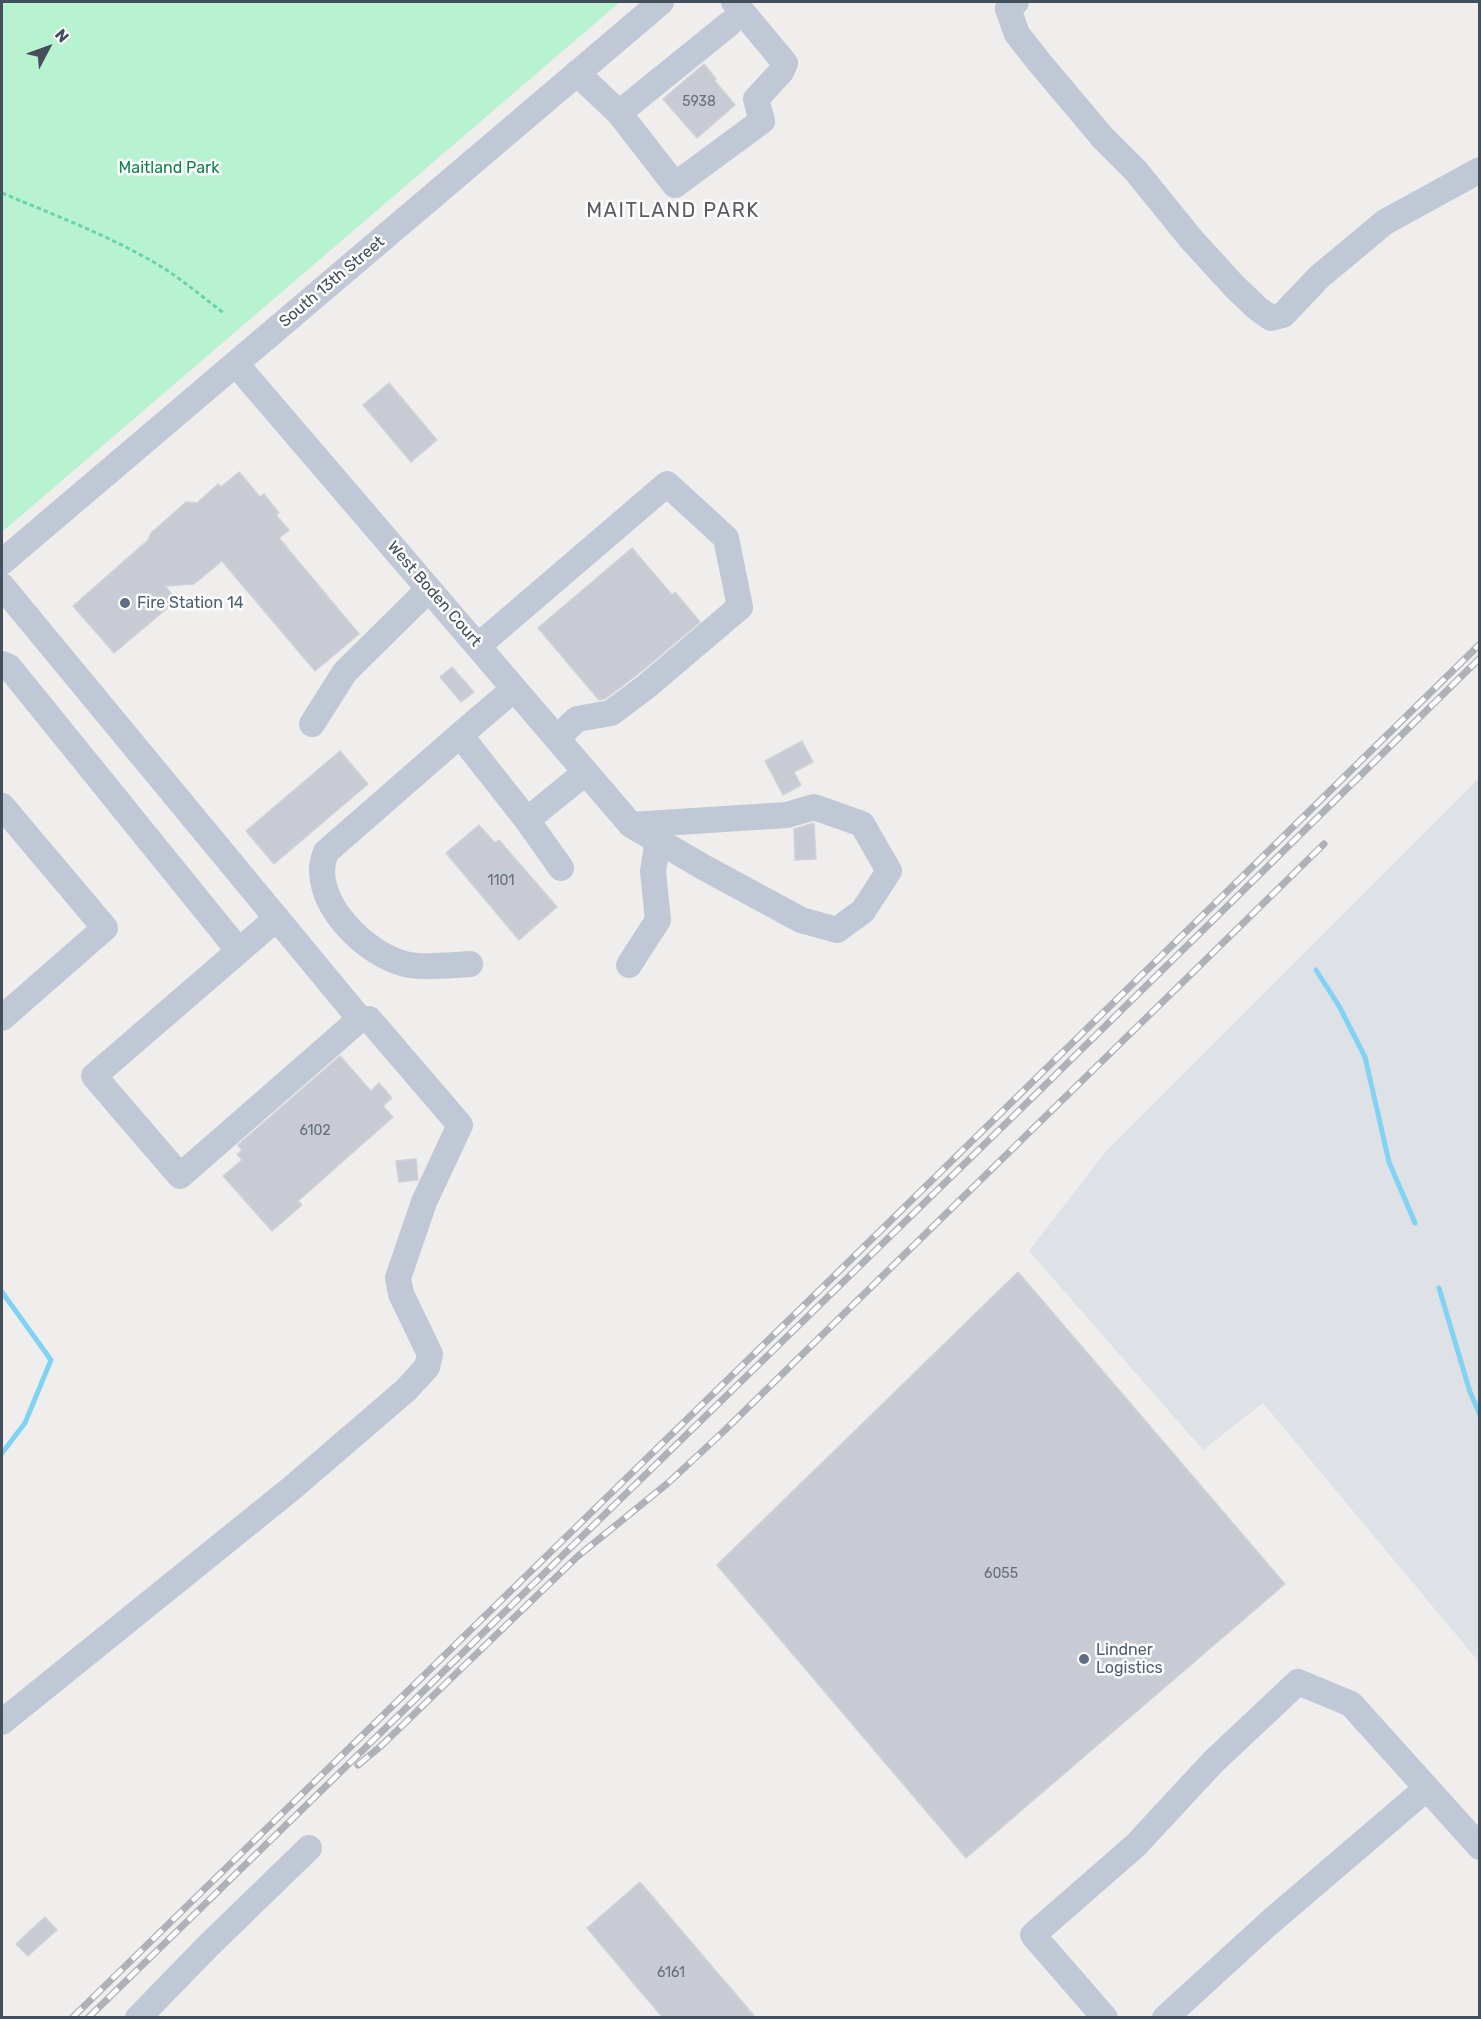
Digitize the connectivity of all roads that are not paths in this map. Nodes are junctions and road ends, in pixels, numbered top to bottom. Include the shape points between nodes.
1 (661, 2) edge
2 (1016, 2) edge
3 (731, 13) edge
4 (577, 73) junction
5 (619, 113) junction
6 (1479, 170) edge
7 (236, 364) junction
8 (2, 562) edge
9 (2, 586) edge
10 (429, 589) junction
11 (478, 646) junction
12 (2, 664) edge
13 (514, 689) junction
14 (312, 724) dead end
15 (460, 735) junction
16 (557, 738) junction
17 (586, 772) junction
18 (2, 806) edge
19 (527, 820) junction
20 (631, 825) junction
21 (658, 840) junction
22 (561, 868) dead end
23 (277, 918) junction
24 (239, 951) junction
25 (470, 964) dead end
26 (629, 965) dead end
27 (2, 1018) edge
28 (360, 1019) junction
29 (2, 1722) edge
30 (1427, 1788) junction
31 (1479, 1846) edge
32 (309, 1848) dead end
33 (138, 2018) edge
34 (1105, 2018) edge
35 (1165, 2018) edge

1 - 4 street, South 13th Street
2 - 6 street via 1008,9 1017,34 1038,62 1191,239 1235,287 1271,318 1283,315 1319,277 1385,222
3 - 5 street
3 - 5 street via 785,63 756,99 762,121 675,185
4 - 5 street
4 - 7 street, South 13th Street
7 - 8 street, South 13th Street
7 - 10 street, West Boden Court
9 - 23 street
10 - 11 street, West Boden Court
10 - 14 street via 345,672
11 - 13 street, West Boden Court
11 - 16 street via 667,484 726,538 740,606 610,713 577,719
12 - 24 street via 9,667
13 - 15 street
13 - 16 street, West Boden Court
15 - 19 street
15 - 25 street via 326,852 322,861 330,903 363,943 408,965
16 - 17 street, West Boden Court
17 - 19 street
17 - 20 street, West Boden Court
18 - 27 street via 105,928
19 - 22 street
20 - 21 street
20 - 21 street via 787,815 814,807 862,824 888,871 863,911 837,930 801,920
21 - 26 street via 653,871 658,920
23 - 24 street
23 - 28 street
24 - 28 street via 94,1076 180,1176
28 - 29 street via 369,1019 460,1125 424,1202 398,1278 401,1294 430,1354 427,1367 406,1390 292,1488
30 - 31 street
30 - 34 street via 1351,1704 1298,1682 1213,1762 1136,1845 1033,1935
30 - 35 street
32 - 33 street

